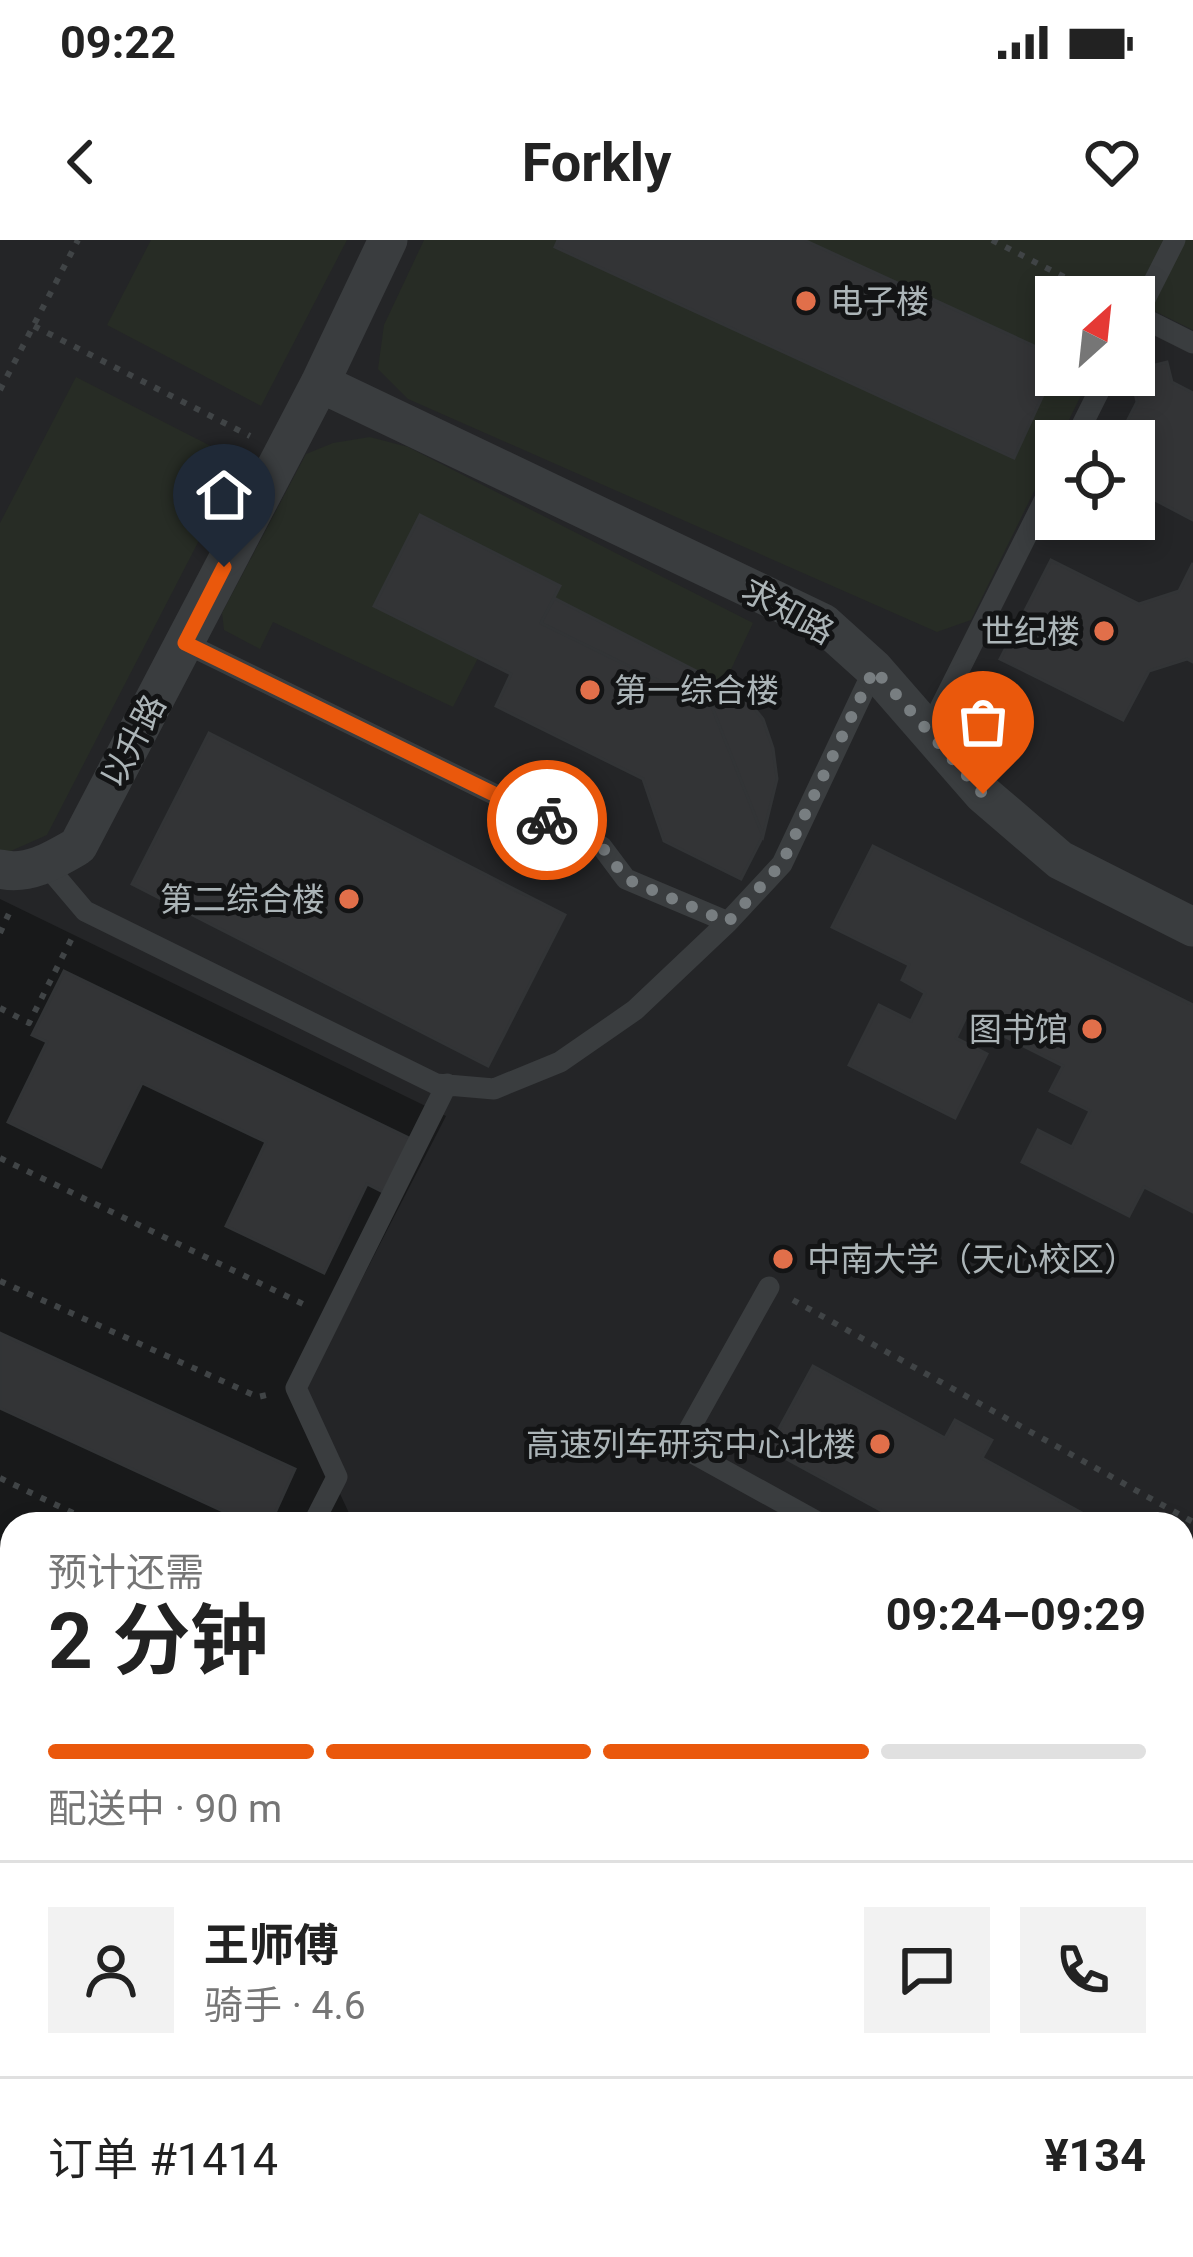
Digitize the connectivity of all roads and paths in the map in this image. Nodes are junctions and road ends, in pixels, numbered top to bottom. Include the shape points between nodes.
1 (78, 240) edge
2 (388, 240) edge
3 (992, 240) edge
4 (1175, 240) edge
5 (1061, 276) edge
6 (1155, 280) edge
7 (34, 326) junction
8 (1155, 326) edge
9 (1193, 343) edge
10 (320, 383) junction
11 (0, 390) edge
12 (283, 453) junction
13 (1035, 519) edge
14 (185, 643) junction
15 (874, 669) junction
16 (929, 730) junction
17 (46, 865) junction
18 (0, 869) edge
19 (8, 915) dead end
20 (728, 922) junction
21 (1193, 927) edge
22 (0, 933) edge
23 (68, 946) dead end
24 (1, 1011) edge
25 (447, 1084) junction
26 (0, 1158) edge
27 (0, 1281) edge
28 (769, 1287) joint
29 (331, 1317) junction
30 (296, 1388) junction
31 (0, 1478) edge
32 (71, 1512) edge
33 (319, 1512) edge
34 (799, 1512) edge
35 (1175, 1512) edge

1 - 7 path
2 - 10 street, 以升路
3 - 5 path
4 - 6 lane
7 - 11 path
7 - 12 path
8 - 9 lane
10 - 12 street, 以升路
10 - 15 street, 求知路 via 823,623
12 - 14 street, 以升路
13 - 16 lane
14 - 17 street, 以升路 via 78,846
14 - 20 lane via 602,847 626,879
15 - 16 street, 求知路
15 - 20 lane via 782,863
16 - 21 street, 求知路 via 983,794 1060,860
17 - 18 street
17 - 25 lane via 85,911
19 - 22 path
20 - 25 lane via 635,1010 560,1062 494,1089
23 - 24 path via 29,1023
25 - 29 lane
26 - 29 path
27 - 30 path via 258,1397
28 - 34 lane via 680,1446
28 - 35 path
29 - 30 lane
30 - 33 lane via 337,1477
31 - 32 path

